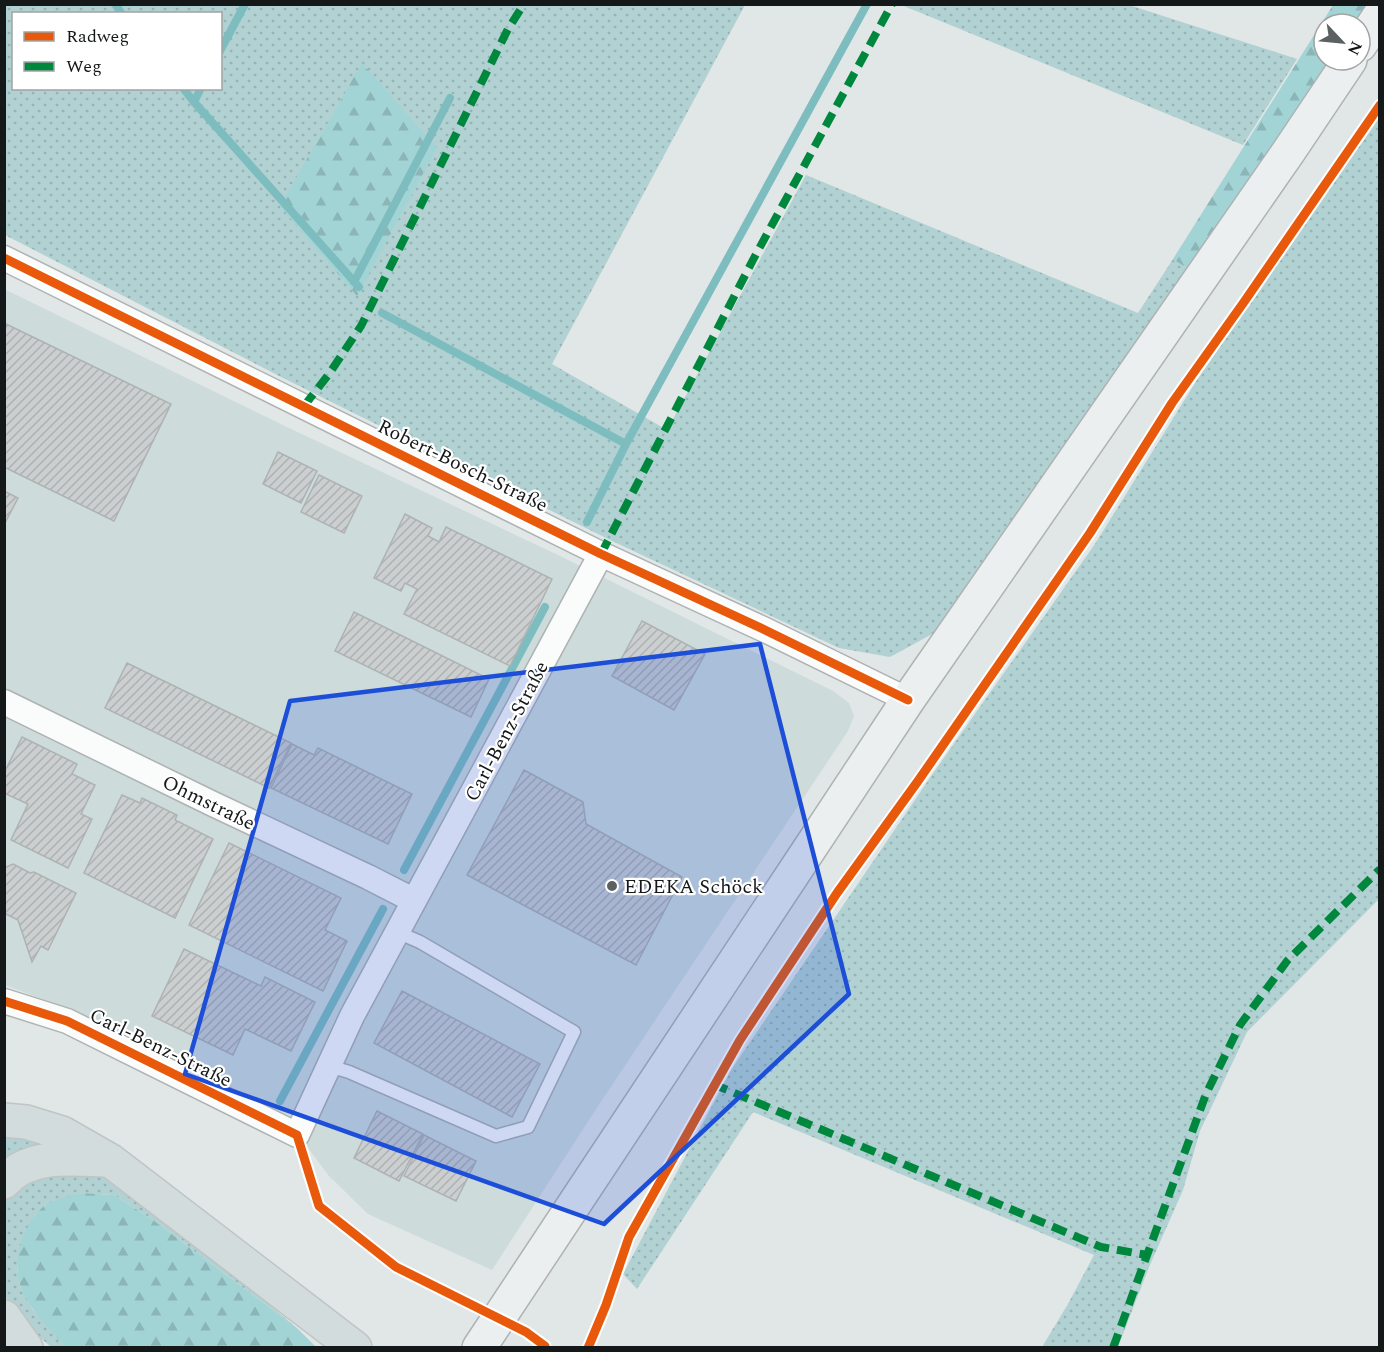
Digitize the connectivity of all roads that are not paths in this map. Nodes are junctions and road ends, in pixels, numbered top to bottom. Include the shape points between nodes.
1 (1342, 72) edge
2 (4, 258) edge
3 (601, 554) junction
4 (908, 700) junction
5 (4, 702) edge
6 (413, 900) junction
7 (397, 932) junction
8 (4, 1001) edge
9 (329, 1066) junction
10 (4, 1120) edge
11 (111, 1161) junction
12 (4, 1182) edge
13 (4, 1317) edge
14 (26, 1347) edge
15 (355, 1347) edge
16 (479, 1347) edge

1 - 4 main road
2 - 3 street, Robert-Bosch-Straße
3 - 4 street, Robert-Bosch-Straße
3 - 6 street, Carl-Benz-Straße
4 - 16 main road
5 - 6 street, Ohmstraße
6 - 7 street, Carl-Benz-Straße
7 - 9 street, Carl-Benz-Straße
7 - 9 lane via 574,1032 528,1127 496,1136
8 - 9 street, Carl-Benz-Straße via 67,1022 297,1135
10 - 11 highway via 62,1133
11 - 12 highway via 62,1158 33,1163
11 - 15 highway
13 - 14 highway

